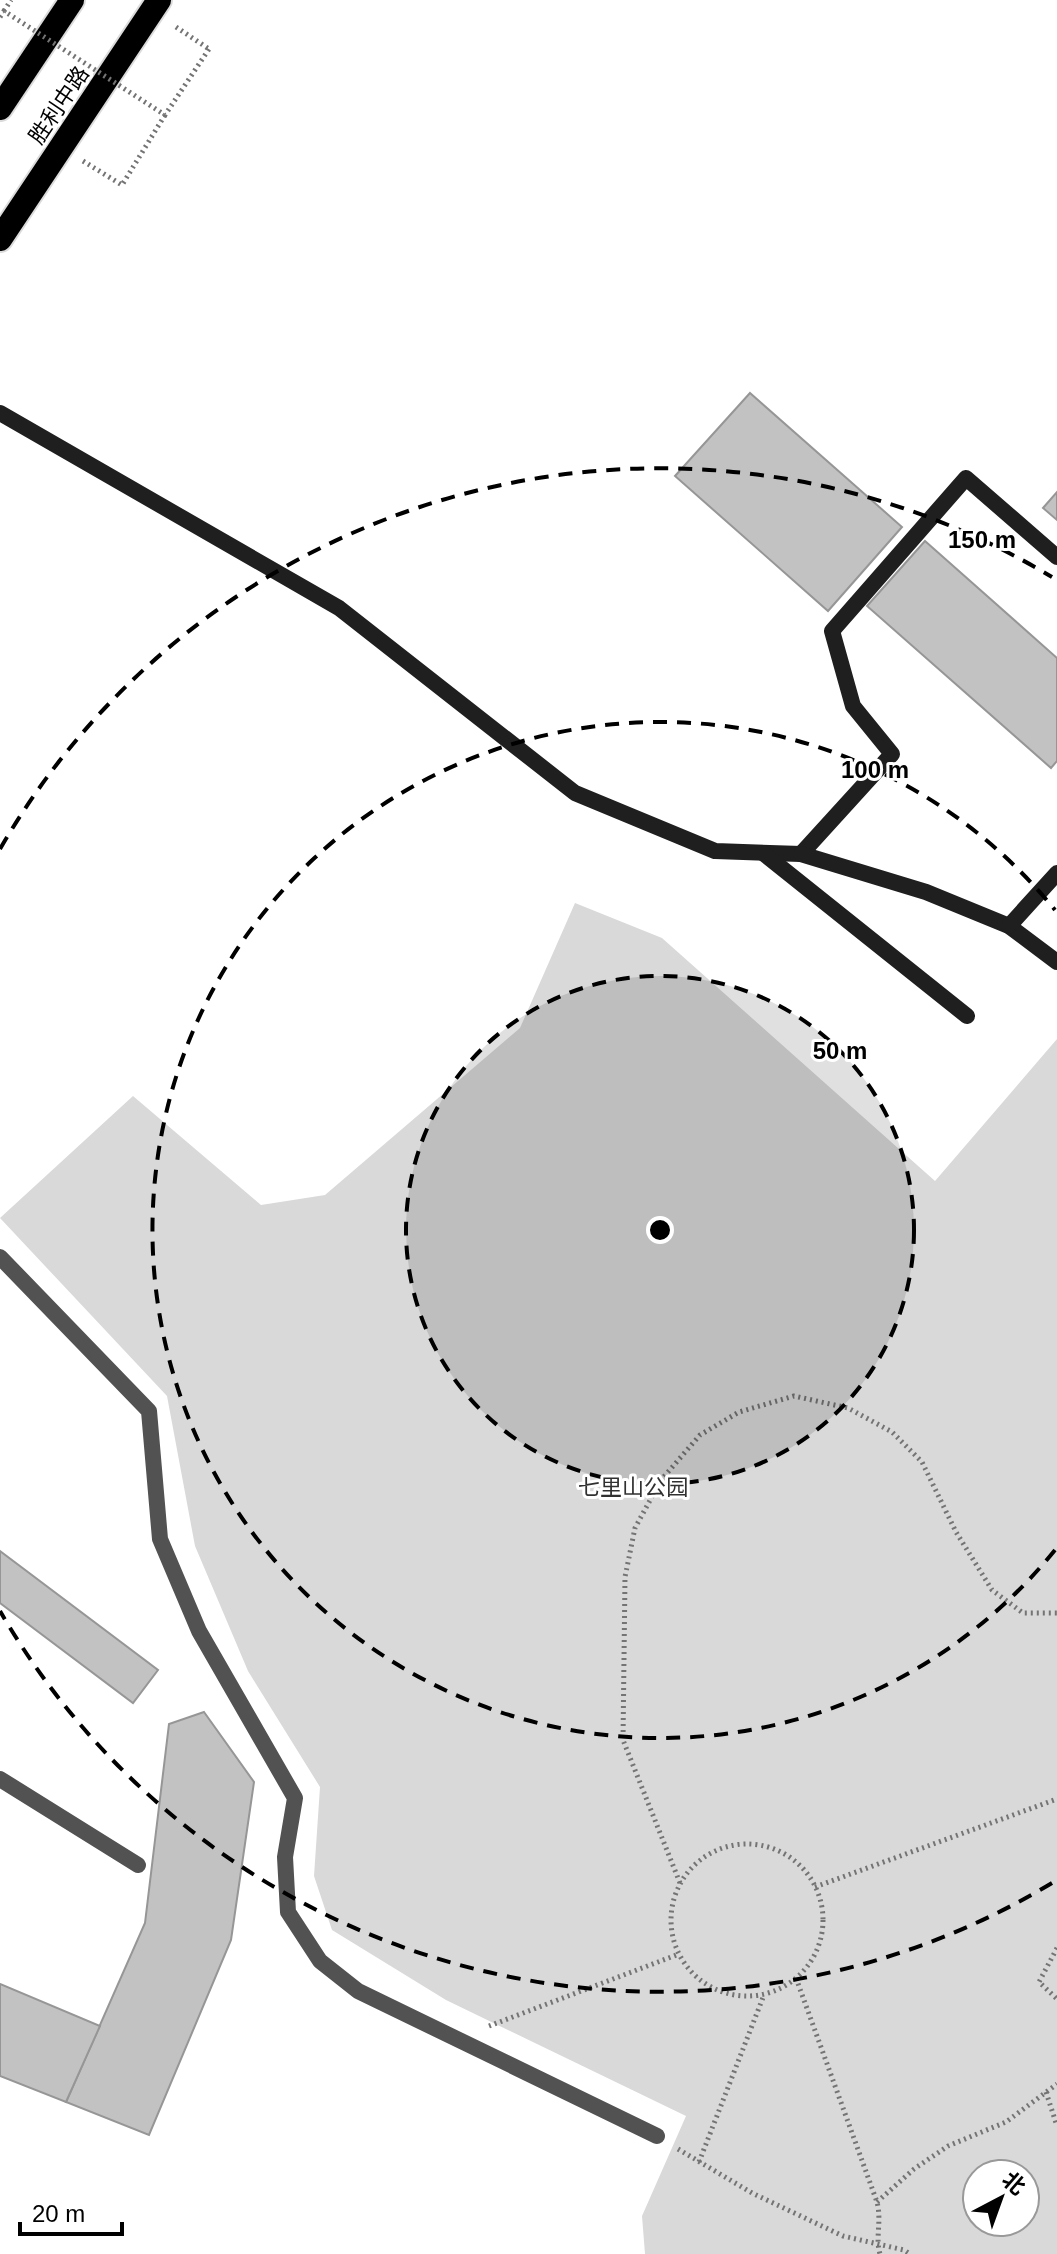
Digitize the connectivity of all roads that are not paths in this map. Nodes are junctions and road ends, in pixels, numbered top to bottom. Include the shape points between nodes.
1 (72, 0) edge
2 (156, 5) edge
3 (0, 108) edge
4 (0, 239) edge
5 (0, 413) edge
6 (1057, 557) edge
7 (763, 853) junction
8 (801, 854) junction
9 (1057, 873) edge
10 (1009, 926) junction
11 (1057, 962) edge
12 (967, 1016) dead end
13 (0, 1257) edge
14 (0, 1779) edge
15 (138, 1865) dead end
16 (657, 2136) road end

1 - 3 highway
2 - 4 highway, 胜利中路
5 - 7 street via 339,608 575,793 715,851
6 - 8 street via 966,478 832,631 853,706 892,754
7 - 8 street
7 - 12 street
8 - 10 street via 926,892
9 - 10 street
10 - 11 street
13 - 16 street via 149,1411 160,1539 199,1631 295,1798 285,1857 288,1912 320,1961 358,1991
14 - 15 street

